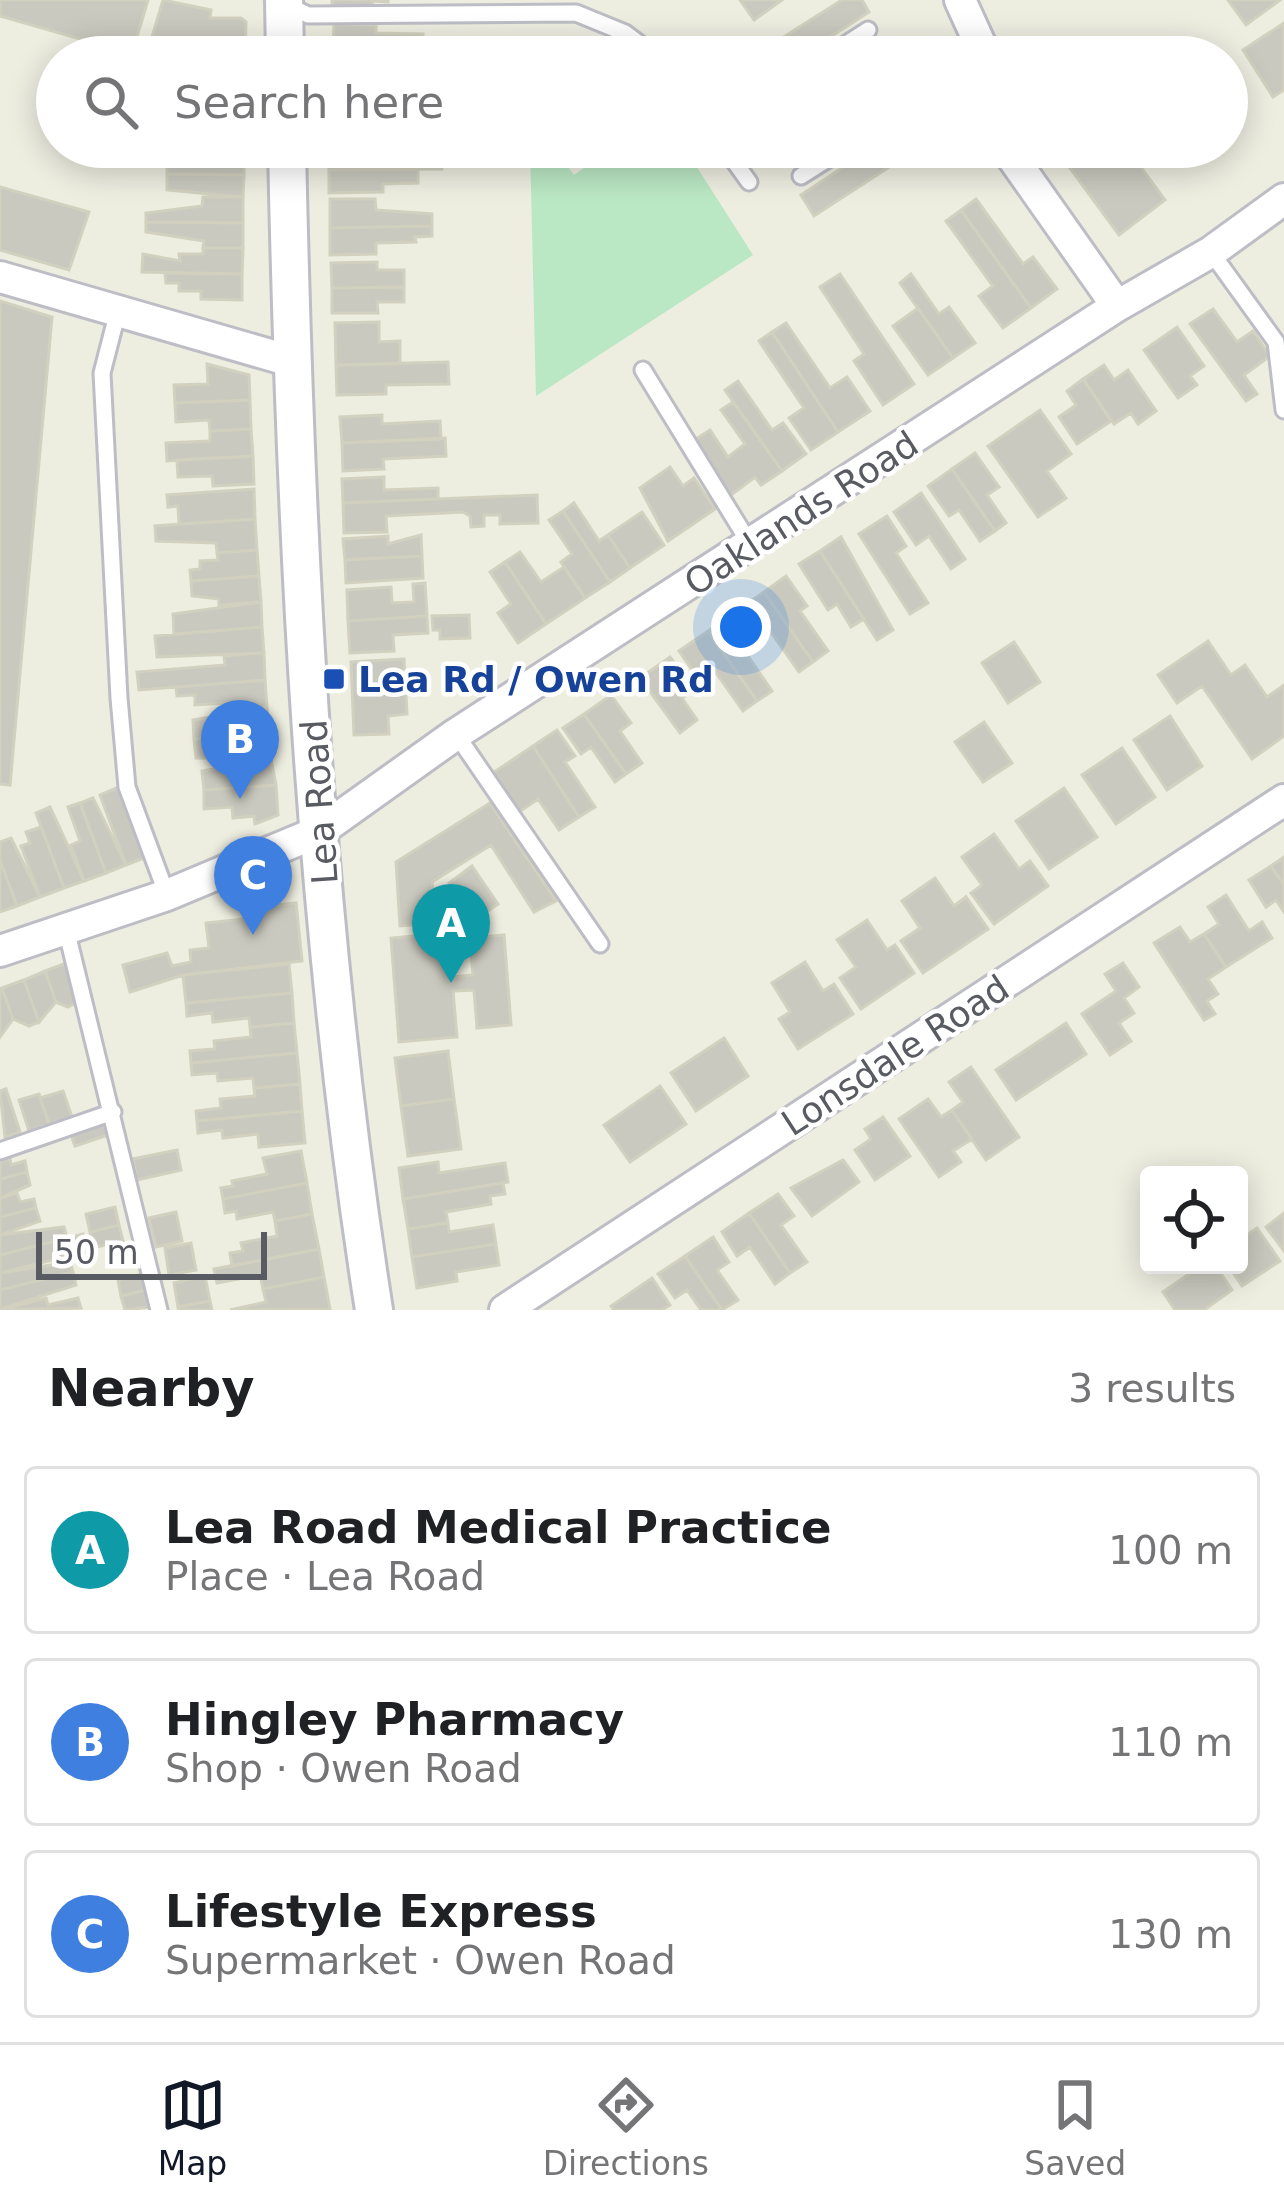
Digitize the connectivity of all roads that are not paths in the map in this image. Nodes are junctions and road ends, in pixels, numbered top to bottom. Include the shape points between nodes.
1 (960, 0) edge
2 (280, 1) edge
3 (868, 30) dead end
4 (283, 36) edge
5 (629, 36) edge
6 (863, 36) edge
7 (976, 36) edge
8 (287, 168) edge
9 (738, 168) edge
10 (814, 168) edge
11 (1020, 168) edge
12 (801, 176) dead end
13 (748, 182) dead end
14 (1284, 199) edge
15 (1211, 252) junction
16 (0, 277) edge
17 (1117, 306) junction
18 (118, 311) junction
19 (291, 361) junction
20 (643, 370) dead end
21 (1284, 410) edge
22 (752, 546) junction
23 (456, 734) junction
24 (1284, 800) edge
25 (320, 831) junction
26 (167, 895) junction
27 (67, 929) junction
28 (600, 944) dead end
29 (0, 951) edge
30 (112, 1112) junction
31 (0, 1150) edge
32 (159, 1310) edge
33 (374, 1310) edge
34 (505, 1310) edge

1 - 7 street
2 - 4 street
2 - 5 lane via 308,15 576,13
3 - 6 lane
8 - 19 street, Lea Road
9 - 13 lane
10 - 12 lane
11 - 17 street
14 - 15 street, Oaklands Road
15 - 17 street, Oaklands Road
15 - 21 lane via 1276,342
16 - 18 street
17 - 22 street, Oaklands Road
18 - 19 street
18 - 26 lane via 102,373 119,698 127,787
19 - 25 street, Lea Road
20 - 22 lane
22 - 23 street, Oaklands Road
23 - 25 street, Oaklands Road
23 - 28 lane
24 - 34 street, Lonsdale Road
25 - 26 street, Oaklands Road
25 - 33 street, Lea Road via 349,1150
26 - 27 street, Oaklands Road
27 - 29 street, Oaklands Road
27 - 30 lane
30 - 31 lane
30 - 32 lane

